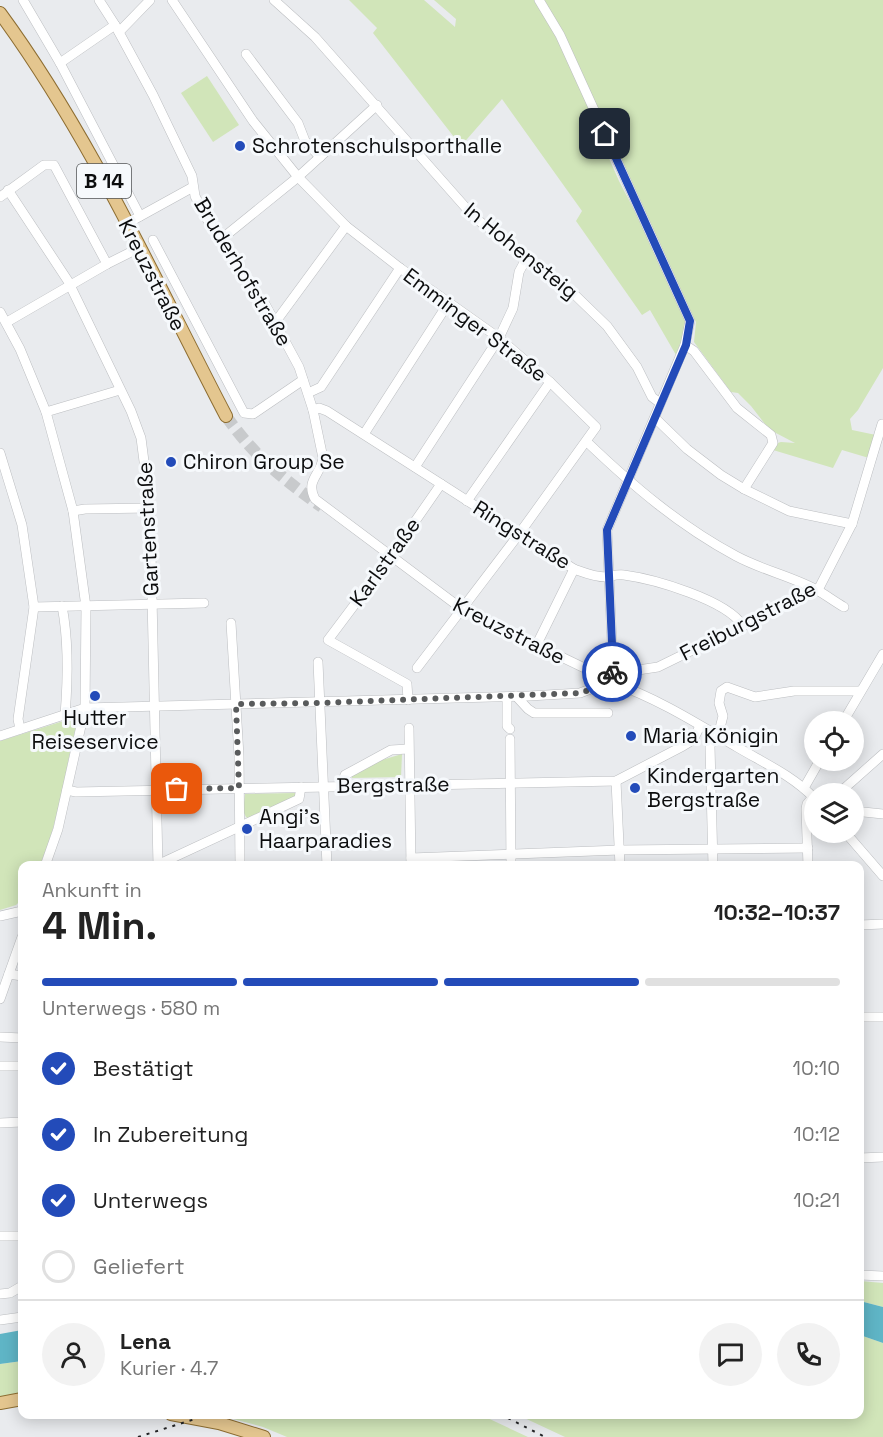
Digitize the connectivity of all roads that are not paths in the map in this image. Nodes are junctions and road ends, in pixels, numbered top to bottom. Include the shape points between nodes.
1 (23, 0) edge
2 (99, 0) edge
3 (150, 0) edge
4 (172, 0) edge
5 (274, 0) edge
6 (539, 0) edge
7 (0, 13) edge
8 (117, 28) junction
9 (246, 54) dead end
10 (60, 63) junction
11 (377, 105) junction
12 (320, 157) junction
13 (298, 177) junction
14 (193, 187) junction
15 (8, 190) junction
16 (0, 196) edge
17 (140, 216) junction
18 (126, 223) junction
19 (346, 226) junction
20 (153, 240) dead end
21 (219, 241) junction
22 (139, 248) junction
23 (526, 259) junction
24 (107, 264) junction
25 (400, 268) junction
26 (70, 286) junction
27 (449, 302) junction
28 (0, 312) edge
29 (7, 322) junction
30 (274, 324) junction
31 (499, 338) junction
32 (686, 345) junction
33 (303, 380) junction
34 (550, 382) junction
35 (120, 390) junction
36 (308, 393) junction
37 (660, 404) junction
38 (313, 410) junction
39 (46, 412) junction
40 (226, 416) tunnel mouth
41 (655, 418) junction
42 (882, 424) edge
43 (364, 434) junction
44 (587, 442) junction
45 (0, 453) edge
46 (416, 467) junction
47 (628, 482) junction
48 (441, 484) junction
49 (311, 488) joint
50 (744, 489) junction
51 (467, 501) junction
52 (150, 508) junction
53 (73, 511) junction
54 (852, 524) junction
55 (519, 534) junction
56 (391, 556) junction
57 (574, 569) junction
58 (610, 577) junction
59 (816, 590) junction
60 (204, 603) dead end
61 (62, 606) junction
62 (152, 606) junction
63 (34, 607) junction
64 (86, 607) junction
65 (844, 607) dead end
66 (462, 609) junction
67 (231, 623) dead end
68 (743, 626) junction
69 (536, 646) junction
70 (883, 654) edge
71 (318, 662) dead end
72 (615, 662) junction
73 (417, 668) dead end
74 (606, 680) junction
75 (860, 691) junction
76 (512, 696) junction
77 (408, 700) junction
78 (319, 703) junction
79 (236, 704) junction
80 (156, 705) junction
81 (85, 708) junction
82 (849, 711) edge
83 (608, 713) dead end
84 (65, 715) junction
85 (700, 726) junction
86 (409, 728) dead end
87 (20, 729) junction
88 (717, 735) junction
89 (0, 736) edge
90 (408, 749) junction
91 (883, 754) edge
92 (616, 781) junction
93 (510, 782) junction
94 (850, 783) edge
95 (408, 785) junction
96 (324, 786) junction
97 (341, 786) junction
98 (301, 787) junction
99 (239, 788) junction
100 (804, 788) edge
101 (67, 790) junction
102 (156, 790) junction
103 (864, 812) edge
104 (883, 814) edge
105 (240, 826) junction
106 (808, 843) edge
107 (854, 843) edge
108 (713, 848) junction
109 (808, 848) junction
110 (620, 850) junction
111 (511, 854) junction
112 (47, 861) edge
113 (157, 861) edge
114 (166, 861) edge
115 (240, 861) edge
116 (327, 861) edge
117 (411, 861) edge
118 (424, 861) edge
119 (511, 861) edge
120 (620, 861) edge
121 (713, 861) edge
122 (808, 861) edge
123 (883, 876) edge
124 (18, 912) edge
125 (0, 916) edge
126 (883, 924) edge
127 (864, 925) edge
128 (18, 948) edge
129 (9, 975) junction
130 (18, 976) edge
131 (0, 999) edge
132 (864, 1017) edge
133 (883, 1017) edge
134 (0, 1037) edge
135 (18, 1038) edge
136 (0, 1066) edge
137 (18, 1066) edge
138 (18, 1122) edge
139 (0, 1123) edge
140 (883, 1157) edge
141 (864, 1158) edge
142 (0, 1236) edge
143 (18, 1236) edge
144 (864, 1275) edge
145 (883, 1276) edge
146 (18, 1288) edge
147 (0, 1294) edge
148 (18, 1318) edge
149 (0, 1320) edge
150 (18, 1400) edge
151 (0, 1402) edge
152 (198, 1419) edge
153 (264, 1437) edge

1 - 10 street
2 - 8 street, Bruderhofstraße
3 - 8 street
4 - 13 street, Emminger Straße via 253,121
5 - 11 street, In Hohensteig via 315,37
6 - 32 street via 560,35 688,314
7 - 18 main road, Kreuzstraße / B 14 via 74,129
8 - 10 street
8 - 14 street, Bruderhofstraße via 190,171
9 - 12 street
10 - 17 street
11 - 12 street
11 - 23 street, In Hohensteig via 474,217
12 - 13 street
13 - 19 street, Emminger Straße
13 - 21 street
14 - 17 street
14 - 21 street, Bruderhofstraße
15 - 16 street
15 - 24 street via 44,165 54,165
15 - 26 street, Gartenstraße
17 - 18 street
18 - 22 main road, Kreuzstraße / B 14
19 - 25 street, Emminger Straße
19 - 30 street
20 - 33 street via 244,413 253,414
21 - 30 street, Bruderhofstraße via 265,304
22 - 24 street
22 - 40 main road, Kreuzstraße / B 14
23 - 31 street via 519,272 513,308
23 - 37 street, In Hohensteig via 607,326
24 - 26 street
25 - 27 street, Emminger Straße
25 - 36 street via 321,387
26 - 29 street
26 - 35 street, Gartenstraße
27 - 31 street, Emminger Straße
27 - 43 street
28 - 29 street
29 - 39 street
30 - 33 street, Bruderhofstraße
31 - 34 street, Emminger Straße
31 - 46 street
32 - 37 street
32 - 50 street via 737,408 771,435 773,443
33 - 36 street, Bruderhofstraße
34 - 44 street, Emminger Straße via 596,427
34 - 51 street
35 - 39 street
35 - 52 street, Gartenstraße via 141,438
36 - 38 street, Bruderhofstraße
37 - 41 street
38 - 43 street, Ringstraße via 327,411
38 - 49 street, Bruderhofstraße via 323,458
39 - 53 street
41 - 47 street
41 - 50 street via 687,449
42 - 54 street, Freiburgstraße
43 - 46 street, Ringstraße
44 - 47 street
44 - 55 street
45 - 63 street via 22,525
46 - 48 street, Ringstraße
47 - 58 street via 607,530
47 - 59 street via 712,542
48 - 51 street, Ringstraße
48 - 56 street, Karlstraße
49 - 56 street, Kreuzstraße via 319,503
50 - 54 street via 789,511
51 - 55 street, Ringstraße
52 - 53 street
52 - 62 street, Gartenstraße
53 - 64 street
54 - 59 street, Freiburgstraße via 824,582
55 - 57 street, Ringstraße
55 - 66 street
56 - 66 street, Kreuzstraße
56 - 77 street, Karlstraße via 328,640 407,684
57 - 58 street, Ringstraße
57 - 69 street
58 - 68 street, Ringstraße via 620,574 645,578 688,592 731,613
58 - 72 street
59 - 65 street
59 - 68 street, Freiburgstraße
60 - 62 street
61 - 63 street
61 - 64 street
61 - 84 street via 68,676
62 - 64 street
62 - 80 street, Gartenstraße
63 - 87 street via 18,719
64 - 81 street
66 - 69 street, Kreuzstraße
66 - 73 street
67 - 79 street
68 - 72 street, Freiburgstraße via 650,670
69 - 74 street, Kreuzstraße
70 - 75 street
71 - 78 street
72 - 74 street
74 - 76 street via 580,693
74 - 85 street, Kreuzstraße
75 - 82 street
75 - 88 street via 794,691 755,697 727,687 721,691 723,716
76 - 77 street
76 - 83 street via 534,713
76 - 93 street via 507,726
77 - 78 street
78 - 79 street
78 - 96 street
79 - 80 street
79 - 99 street
80 - 81 street
80 - 102 street, Gartenstraße
81 - 84 street
81 - 101 street
84 - 87 street
85 - 88 street, Kreuzstraße
85 - 92 street, Bergstraße via 693,740
86 - 90 street
87 - 89 street
88 - 100 street, Kreuzstraße
88 - 108 street via 710,747
90 - 95 street
90 - 97 street via 391,750 345,775
91 - 94 street
92 - 93 street, Bergstraße
92 - 110 street
93 - 95 street, Bergstraße
93 - 111 street
95 - 97 street, Bergstraße
95 - 117 street
96 - 97 street, Bergstraße
96 - 98 street, Bergstraße
96 - 116 street
98 - 99 street, Bergstraße
98 - 105 street via 299,799
99 - 102 street, Bergstraße
99 - 105 street
101 - 102 street, Bergstraße
101 - 112 street
102 - 113 street, Gartenstraße
103 - 104 street
105 - 114 street
105 - 115 street
106 - 109 street
107 - 123 street
108 - 109 street
108 - 110 street
108 - 121 street
109 - 122 street
110 - 111 street
110 - 120 street
111 - 118 street
111 - 119 street
124 - 125 street
126 - 127 street
128 - 129 street
129 - 130 street
129 - 131 street
132 - 133 street
134 - 135 street
136 - 137 street
138 - 139 street
140 - 141 street
142 - 143 street
144 - 145 street
146 - 147 street
148 - 149 street
150 - 151 main road
152 - 153 main road

